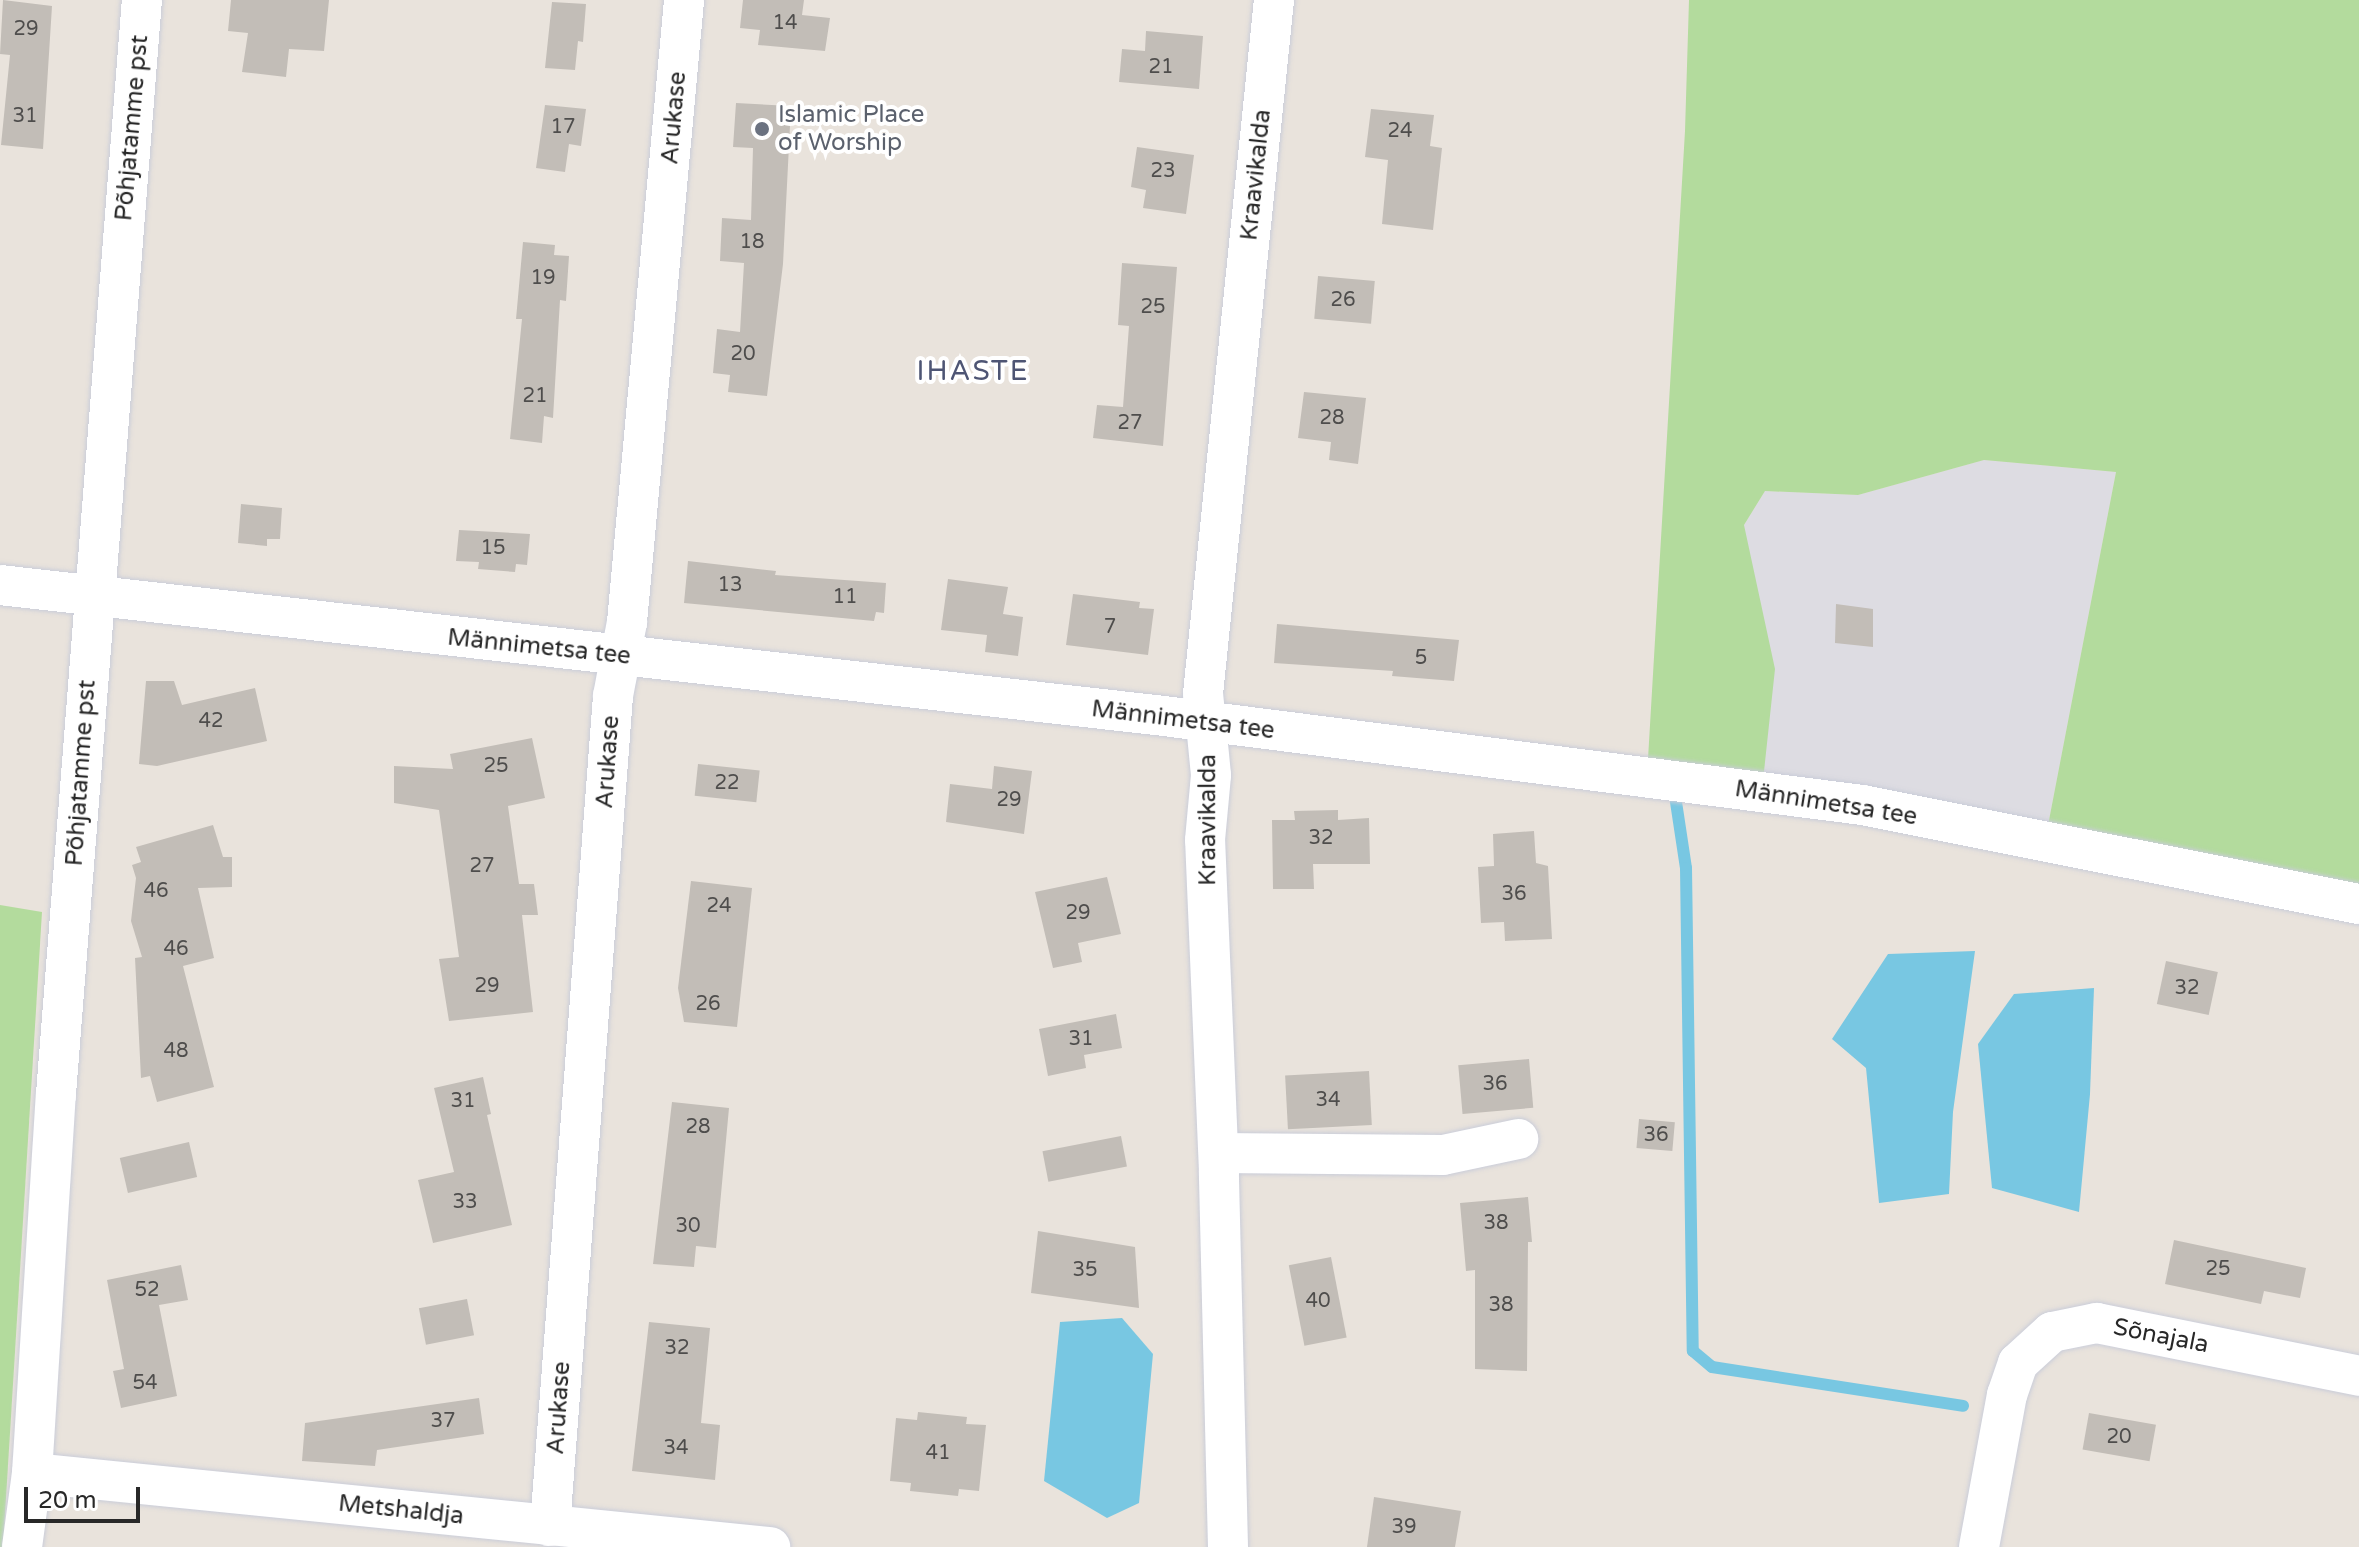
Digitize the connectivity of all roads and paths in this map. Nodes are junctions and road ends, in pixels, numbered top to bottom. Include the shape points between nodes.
1 (142, 0) edge
2 (684, 0) edge
3 (1274, 0) edge
4 (0, 585) edge
5 (94, 597) junction
6 (621, 656) junction
7 (1206, 722) junction
8 (2359, 904) edge
9 (1518, 1139) dead end
10 (1219, 1153) junction
11 (2359, 1376) edge
12 (32, 1473) junction
13 (550, 1526) junction
14 (22, 1547) edge
15 (770, 1547) edge
16 (1228, 1547) edge
17 (1979, 1547) edge

1 - 5 street, Põhjatamme pst
2 - 6 street, Arukase
3 - 7 street, Kraavikalda via 1203,694
4 - 5 street, Männimetsa tee
5 - 6 street, Männimetsa tee
5 - 12 street, Põhjatamme pst
6 - 7 street, Männimetsa tee
6 - 13 street, Arukase via 612,712
7 - 8 street, Männimetsa tee via 1862,805
7 - 10 street, Kraavikalda via 1211,775 1205,840
9 - 10 street via 1443,1155
10 - 16 street, Kraavikalda
11 - 17 street, Sõnajala via 2097,1323 2052,1332 2018,1363 2007,1395
12 - 13 street, Metshaldja
12 - 14 street, Põhjatamme pst
13 - 15 street, Metshaldja

